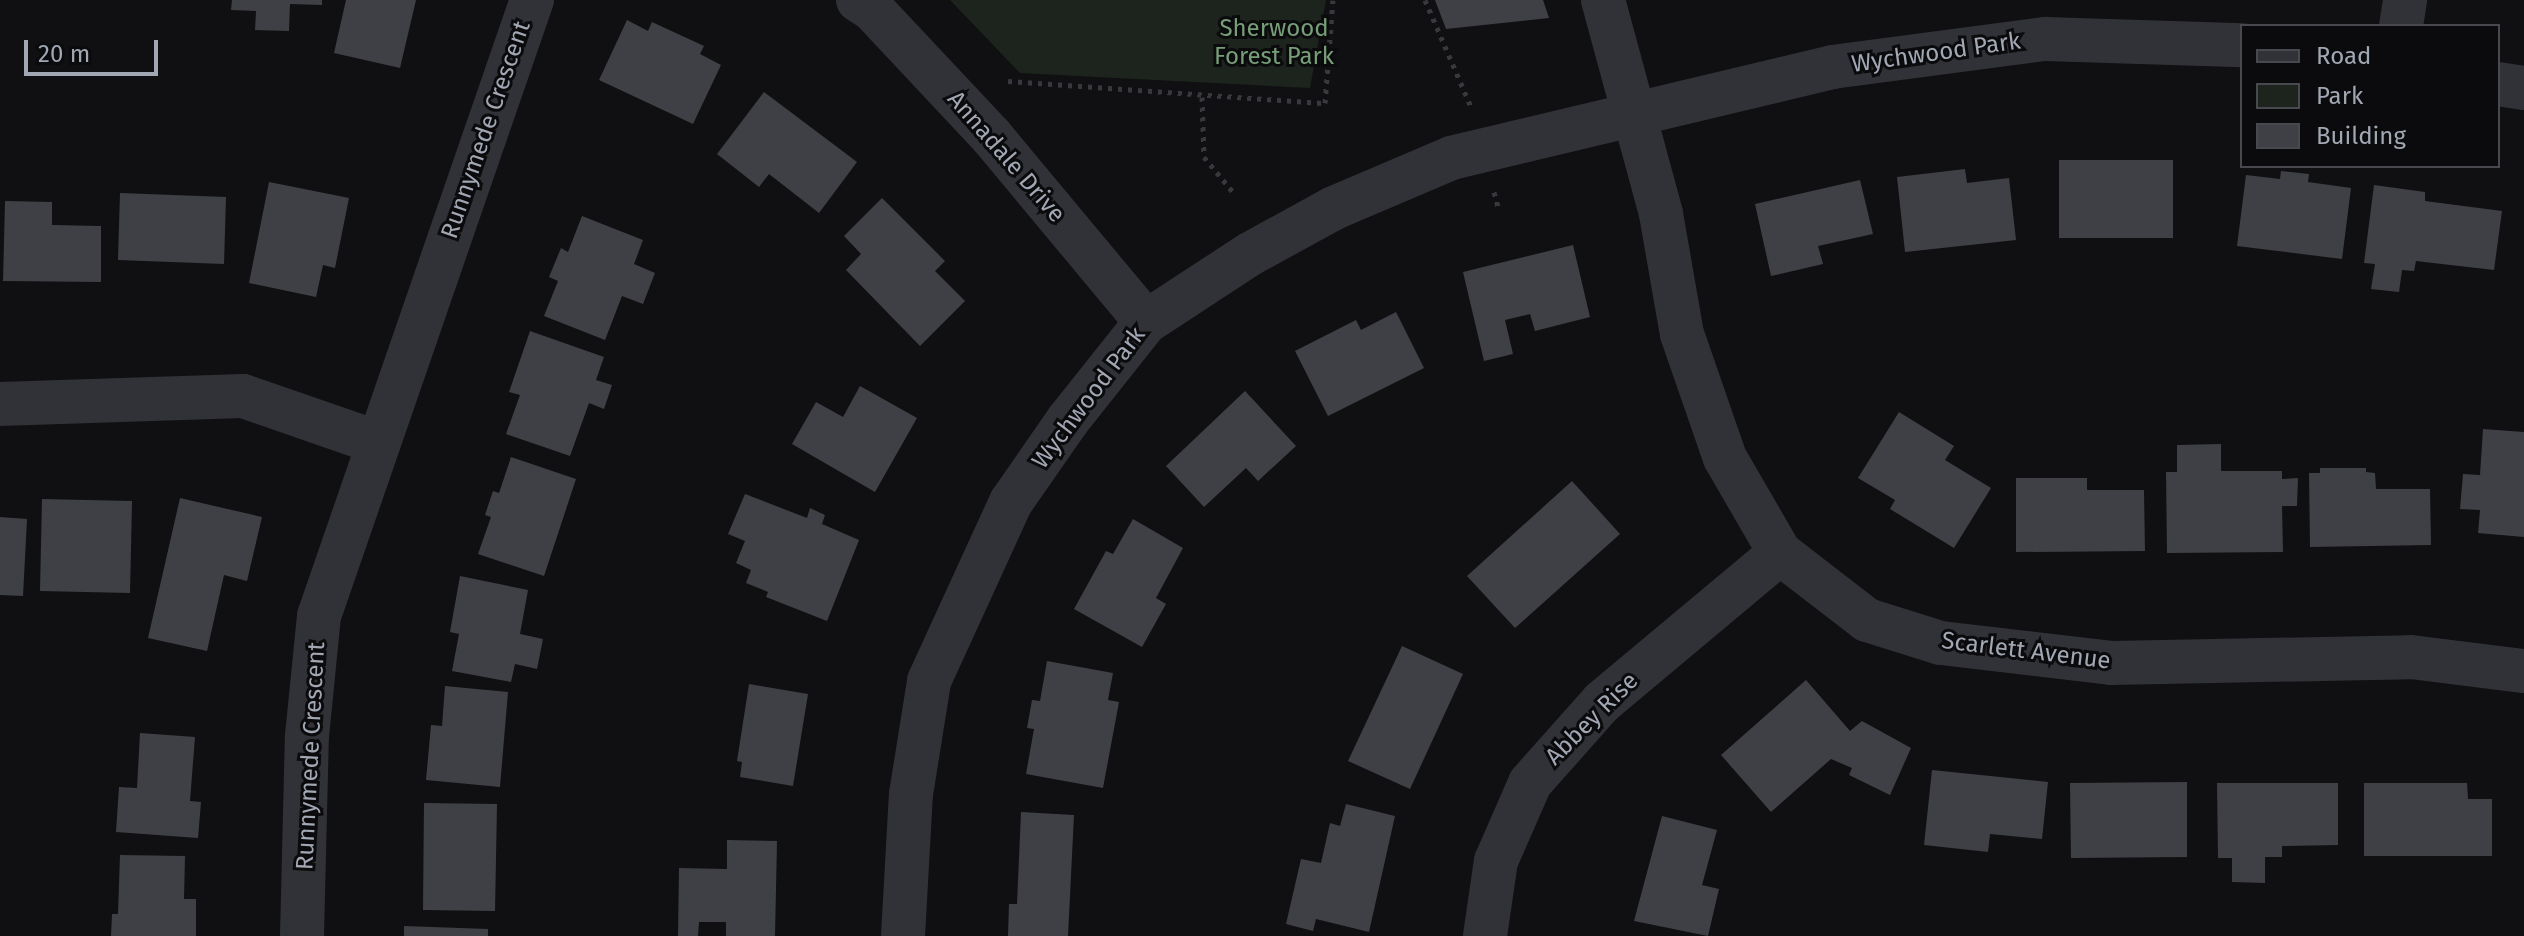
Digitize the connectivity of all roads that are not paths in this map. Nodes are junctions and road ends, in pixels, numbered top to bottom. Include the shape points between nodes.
1 (532, 0) edge
2 (858, 0) edge
3 (1603, 0) edge
4 (2405, 0) edge
5 (2401, 24) edge
6 (2240, 45) edge
7 (2500, 84) edge
8 (2524, 88) edge
9 (1635, 113) junction
10 (1146, 322) junction
11 (0, 404) edge
12 (376, 442) junction
13 (1780, 553) junction
14 (2524, 671) edge
15 (302, 936) edge
16 (903, 936) edge
17 (1485, 936) edge

1 - 12 street, Runnymede Crescent
2 - 10 street, Annadale Drive via 992,137
3 - 9 street
4 - 5 street
6 - 9 street, Wychwood Park via 2046,39 1832,67
7 - 8 street
9 - 10 street, Wychwood Park via 1451,158 1334,208 1250,254
9 - 13 street, Scarlett Avenue via 1661,214 1682,334 1725,458
10 - 16 street, Wychwood Park via 1011,502 929,681 911,794
11 - 12 street via 243,396
12 - 15 street, Runnymede Crescent via 319,616 307,736
13 - 14 street, Scarlett Avenue via 1867,620 1941,643 2111,663 2411,657
13 - 17 street, Abbey Rise via 1602,702 1530,783 1496,861

